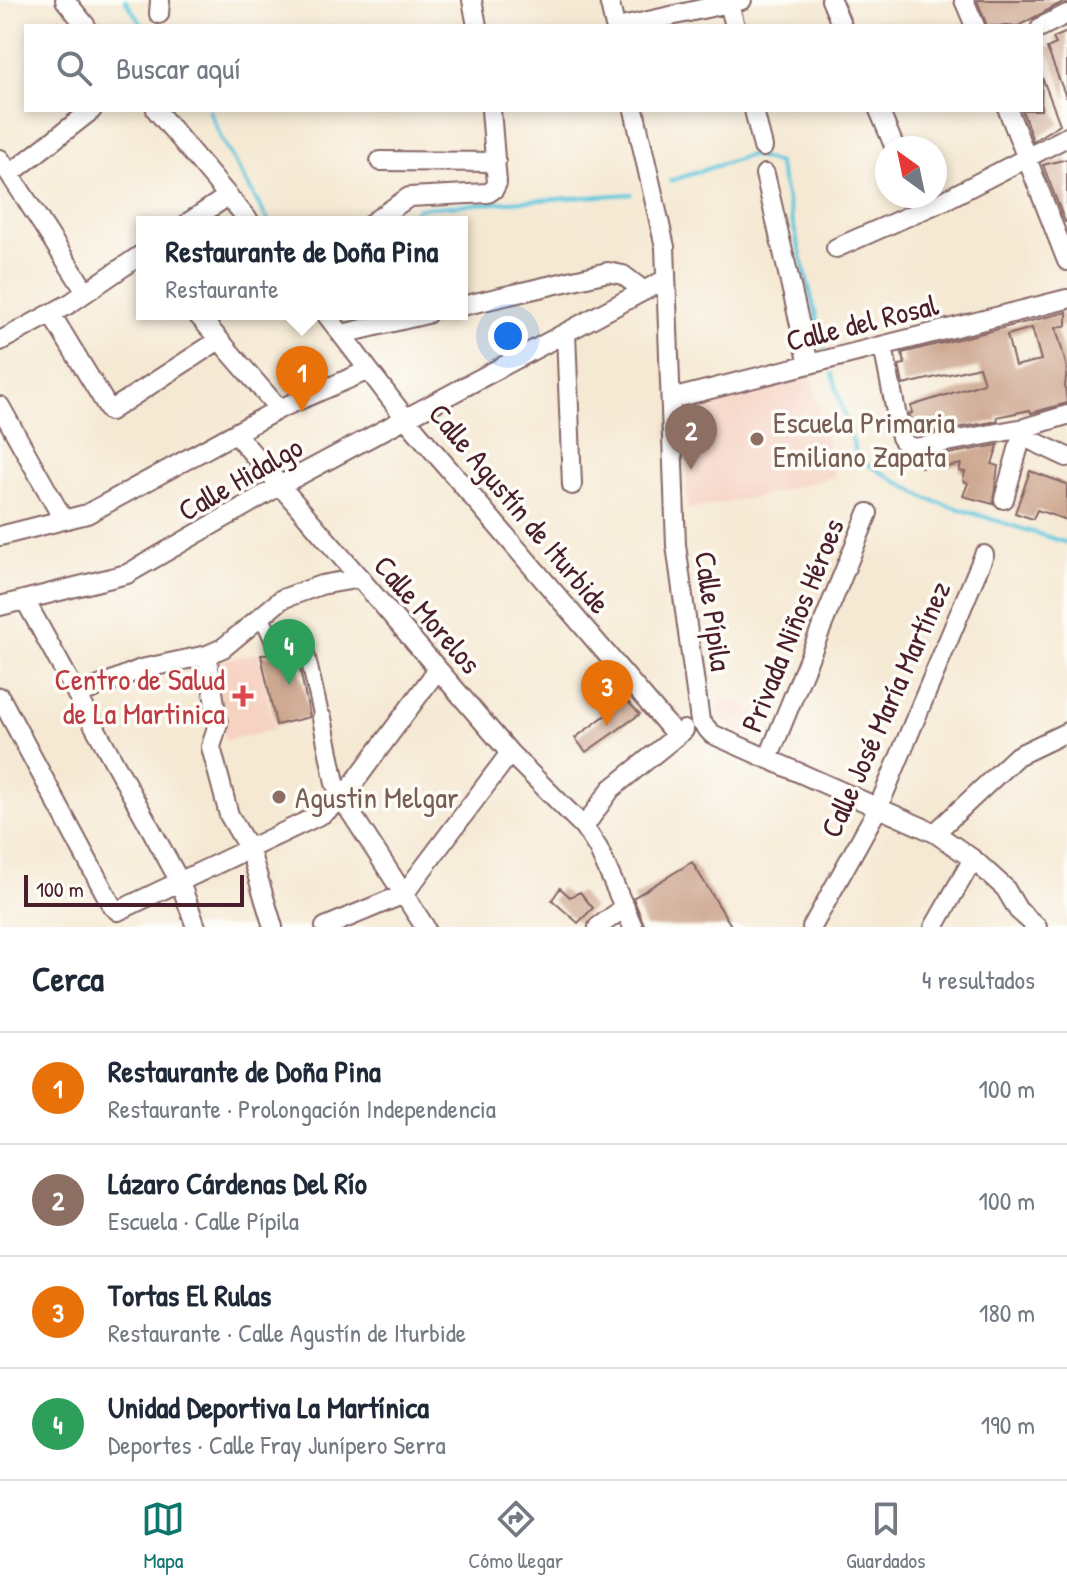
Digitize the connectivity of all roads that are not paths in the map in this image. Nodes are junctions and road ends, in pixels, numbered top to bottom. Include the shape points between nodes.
1 (65, 0) edge
2 (472, 0) edge
3 (609, 0) edge
4 (831, 0) edge
5 (964, 0) edge
6 (733, 1) edge
7 (1067, 14) edge
8 (84, 24) edge
9 (477, 24) edge
10 (615, 24) edge
11 (635, 24) edge
12 (735, 24) edge
13 (841, 24) edge
14 (974, 24) edge
15 (1043, 26) edge
16 (89, 112) edge
17 (158, 112) edge
18 (491, 112) edge
19 (634, 112) edge
20 (754, 112) edge
21 (880, 112) edge
22 (1009, 112) edge
23 (890, 136) edge
24 (1067, 137) edge
25 (763, 147) dead end
26 (1027, 158) junction
27 (380, 161) dead end
28 (496, 162) junction
29 (5, 167) edge
30 (765, 174) dead end
31 (947, 191) edge
32 (228, 196) junction
33 (910, 208) edge
34 (198, 216) edge
35 (245, 216) edge
36 (382, 216) edge
37 (836, 248) dead end
38 (136, 258) edge
39 (1067, 261) edge
40 (666, 279) junction
41 (644, 291) junction
42 (86, 292) junction
43 (1067, 299) edge
44 (468, 305) edge
45 (51, 314) junction
46 (202, 320) edge
47 (331, 320) edge
48 (402, 320) edge
49 (566, 333) junction
50 (342, 334) junction
51 (219, 340) junction
52 (0, 341) edge
53 (883, 346) junction
54 (809, 364) junction
55 (369, 370) junction
56 (671, 399) junction
57 (0, 406) edge
58 (279, 409) junction
59 (1067, 415) edge
60 (406, 419) junction
61 (1023, 432) junction
62 (235, 433) junction
63 (1067, 457) edge
64 (281, 485) junction
65 (572, 485) dead end
66 (1004, 499) dead end
67 (868, 513) dead end
68 (63, 519) junction
69 (0, 536) edge
70 (984, 555) dead end
71 (361, 578) junction
72 (25, 600) junction
73 (0, 606) edge
74 (261, 615) junction
75 (207, 655) junction
76 (438, 669) junction
77 (77, 695) junction
78 (1, 702) edge
79 (322, 718) joint
80 (700, 721) junction
81 (1067, 732) edge
82 (676, 735) junction
83 (510, 753) junction
84 (768, 759) junction
85 (342, 799) junction
86 (878, 808) junction
87 (584, 827) junction
88 (935, 833) junction
89 (250, 851) junction
90 (973, 859) junction
91 (180, 882) junction
92 (404, 894) junction
93 (625, 907) junction
94 (196, 927) edge
95 (273, 927) edge
96 (325, 927) edge
97 (425, 927) edge
98 (598, 927) edge
99 (633, 927) edge
100 (812, 927) edge
101 (934, 927) edge
102 (1037, 927) edge

1 - 8 street
2 - 9 street
3 - 10 street
4 - 13 street
5 - 14 street
6 - 11 street
6 - 12 street
7 - 15 street
16 - 29 street
17 - 32 street
18 - 28 street
19 - 40 street, Calle Pípila via 665,247
20 - 25 street
21 - 23 street
22 - 26 street
24 - 26 street
26 - 31 street
26 - 39 street
27 - 28 street
28 - 36 street via 497,183 488,193 409,197
29 - 42 street
30 - 54 street
32 - 34 street
32 - 35 street
33 - 37 street
38 - 42 street
40 - 41 street, Calle Hidalgo
40 - 56 street, Calle Pípila
41 - 44 street via 623,275 608,272
41 - 49 street, Calle Hidalgo
42 - 45 street
43 - 53 street, Calle del Rosal
45 - 51 street via 110,411
45 - 52 street
46 - 51 street
47 - 50 street, Calle Agustín de Iturbide
48 - 50 street
49 - 60 street, Calle Hidalgo
49 - 65 street
50 - 55 street, Calle Agustín de Iturbide
51 - 58 street
53 - 54 street, Calle del Rosal
53 - 61 street via 906,445
54 - 56 street, Calle del Rosal
55 - 58 street
55 - 60 street, Calle Agustín de Iturbide
56 - 80 street, Calle Pípila via 676,545
57 - 68 street
58 - 62 street
59 - 61 street
60 - 64 street, Calle Hidalgo
60 - 82 street, Calle Agustín de Iturbide
61 - 63 street
61 - 66 street
62 - 64 street, Calle Morelos
62 - 68 street via 87,514
64 - 71 street, Calle Morelos
64 - 72 street, Calle Hidalgo via 127,574
67 - 84 street, Privada Niños Héroes
68 - 69 street
70 - 86 street, Calle José María Martínez
71 - 74 street via 282,599
71 - 76 street, Calle Morelos
72 - 73 street, Calle Hidalgo
72 - 77 street
74 - 75 street
74 - 79 street via 274,644 303,637
75 - 77 street via 141,669
75 - 89 street via 218,723 211,747 229,815
76 - 83 street, Calle Morelos
76 - 85 street
77 - 91 street
78 - 91 street via 112,906 118,911
79 - 85 street
80 - 82 street
80 - 84 street via 712,734
81 - 88 street via 1017,756
82 - 87 street via 611,789
83 - 87 street, Calle Morelos
83 - 92 street
84 - 86 street
85 - 89 street
85 - 92 street
86 - 88 street
86 - 100 street, Calle José María Martínez
87 - 93 street, Calle Morelos
88 - 90 street
89 - 91 street
89 - 95 street
90 - 101 street
90 - 102 street
91 - 94 street
92 - 96 street
92 - 97 street
93 - 98 street
93 - 99 street, Calle Morelos

